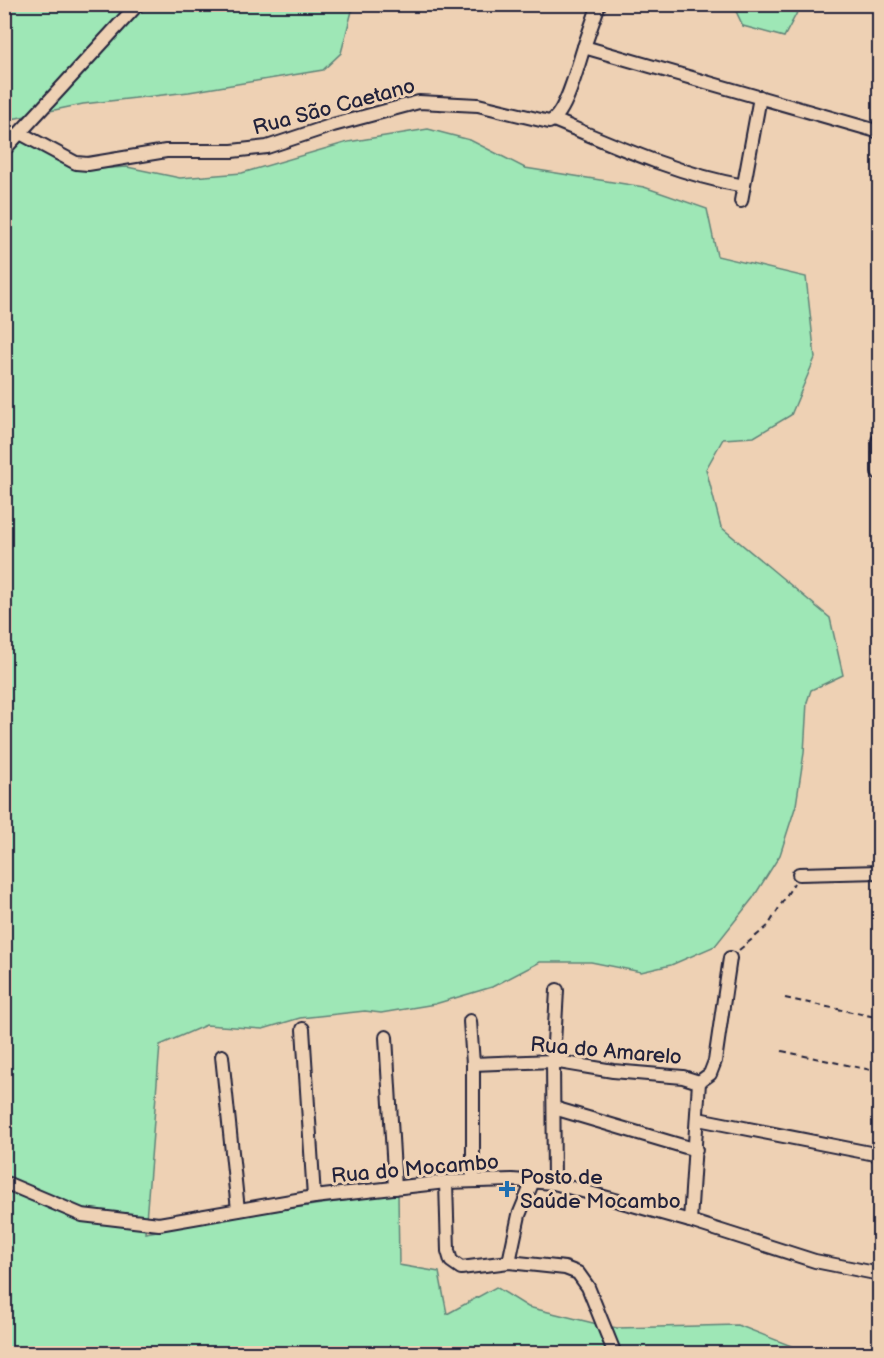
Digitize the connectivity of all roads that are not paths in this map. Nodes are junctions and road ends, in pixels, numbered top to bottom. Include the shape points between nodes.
1 (138, 4) edge
2 (599, 4) edge
3 (584, 47) junction
4 (760, 97) junction
5 (554, 120) junction
6 (879, 132) edge
7 (20, 133) junction
8 (4, 150) edge
9 (744, 186) junction
10 (741, 201) dead end
11 (879, 442) edge
12 (879, 472) edge
13 (879, 872) edge
14 (799, 874) road end
15 (730, 958) road end
16 (557, 990) dead end
17 (470, 1021) dead end
18 (303, 1029) dead end
19 (386, 1037) dead end
20 (222, 1056) dead end
21 (553, 1061) junction
22 (473, 1064) junction
23 (699, 1082) junction
24 (554, 1108) junction
25 (698, 1119) junction
26 (696, 1150) junction
27 (879, 1155) edge
28 (473, 1180) junction
29 (533, 1181) junction
30 (4, 1182) edge
31 (446, 1182) junction
32 (554, 1184) junction
33 (395, 1188) junction
34 (314, 1197) junction
35 (238, 1210) junction
36 (690, 1221) junction
37 (509, 1262) junction
38 (879, 1275) edge
39 (615, 1353) edge

1 - 7 street
2 - 3 street
3 - 4 street
3 - 5 street via 565,103
4 - 6 street
4 - 9 street
5 - 7 street, Rua São Caetano via 543,122 474,105 419,102 267,147 166,151 95,164 76,163
5 - 9 street, Rua São Caetano via 663,165
7 - 8 street
9 - 10 street
11 - 12 main road
13 - 14 street
15 - 23 street via 715,1061 710,1074
16 - 21 street
17 - 22 street
18 - 34 street
19 - 33 street
20 - 35 street
21 - 22 street, Rua do Amarelo
21 - 23 street, Rua do Amarelo
21 - 24 street
22 - 28 street
23 - 25 street
24 - 26 street
24 - 32 street
25 - 26 street
25 - 27 street
26 - 36 street
28 - 29 street, Rua do Mocambo
28 - 31 street, Rua do Mocambo
29 - 32 street, Rua do Mocambo
29 - 37 street via 519,1215
30 - 35 street, Rua do Mocambo via 82,1215 159,1224
31 - 33 street, Rua do Mocambo
31 - 37 street via 451,1261 466,1268
32 - 36 street, Rua do Mocambo
33 - 34 street, Rua do Mocambo
34 - 35 street, Rua do Mocambo
36 - 38 street, Rua do Mocambo via 815,1262
37 - 39 street via 565,1268 582,1275

